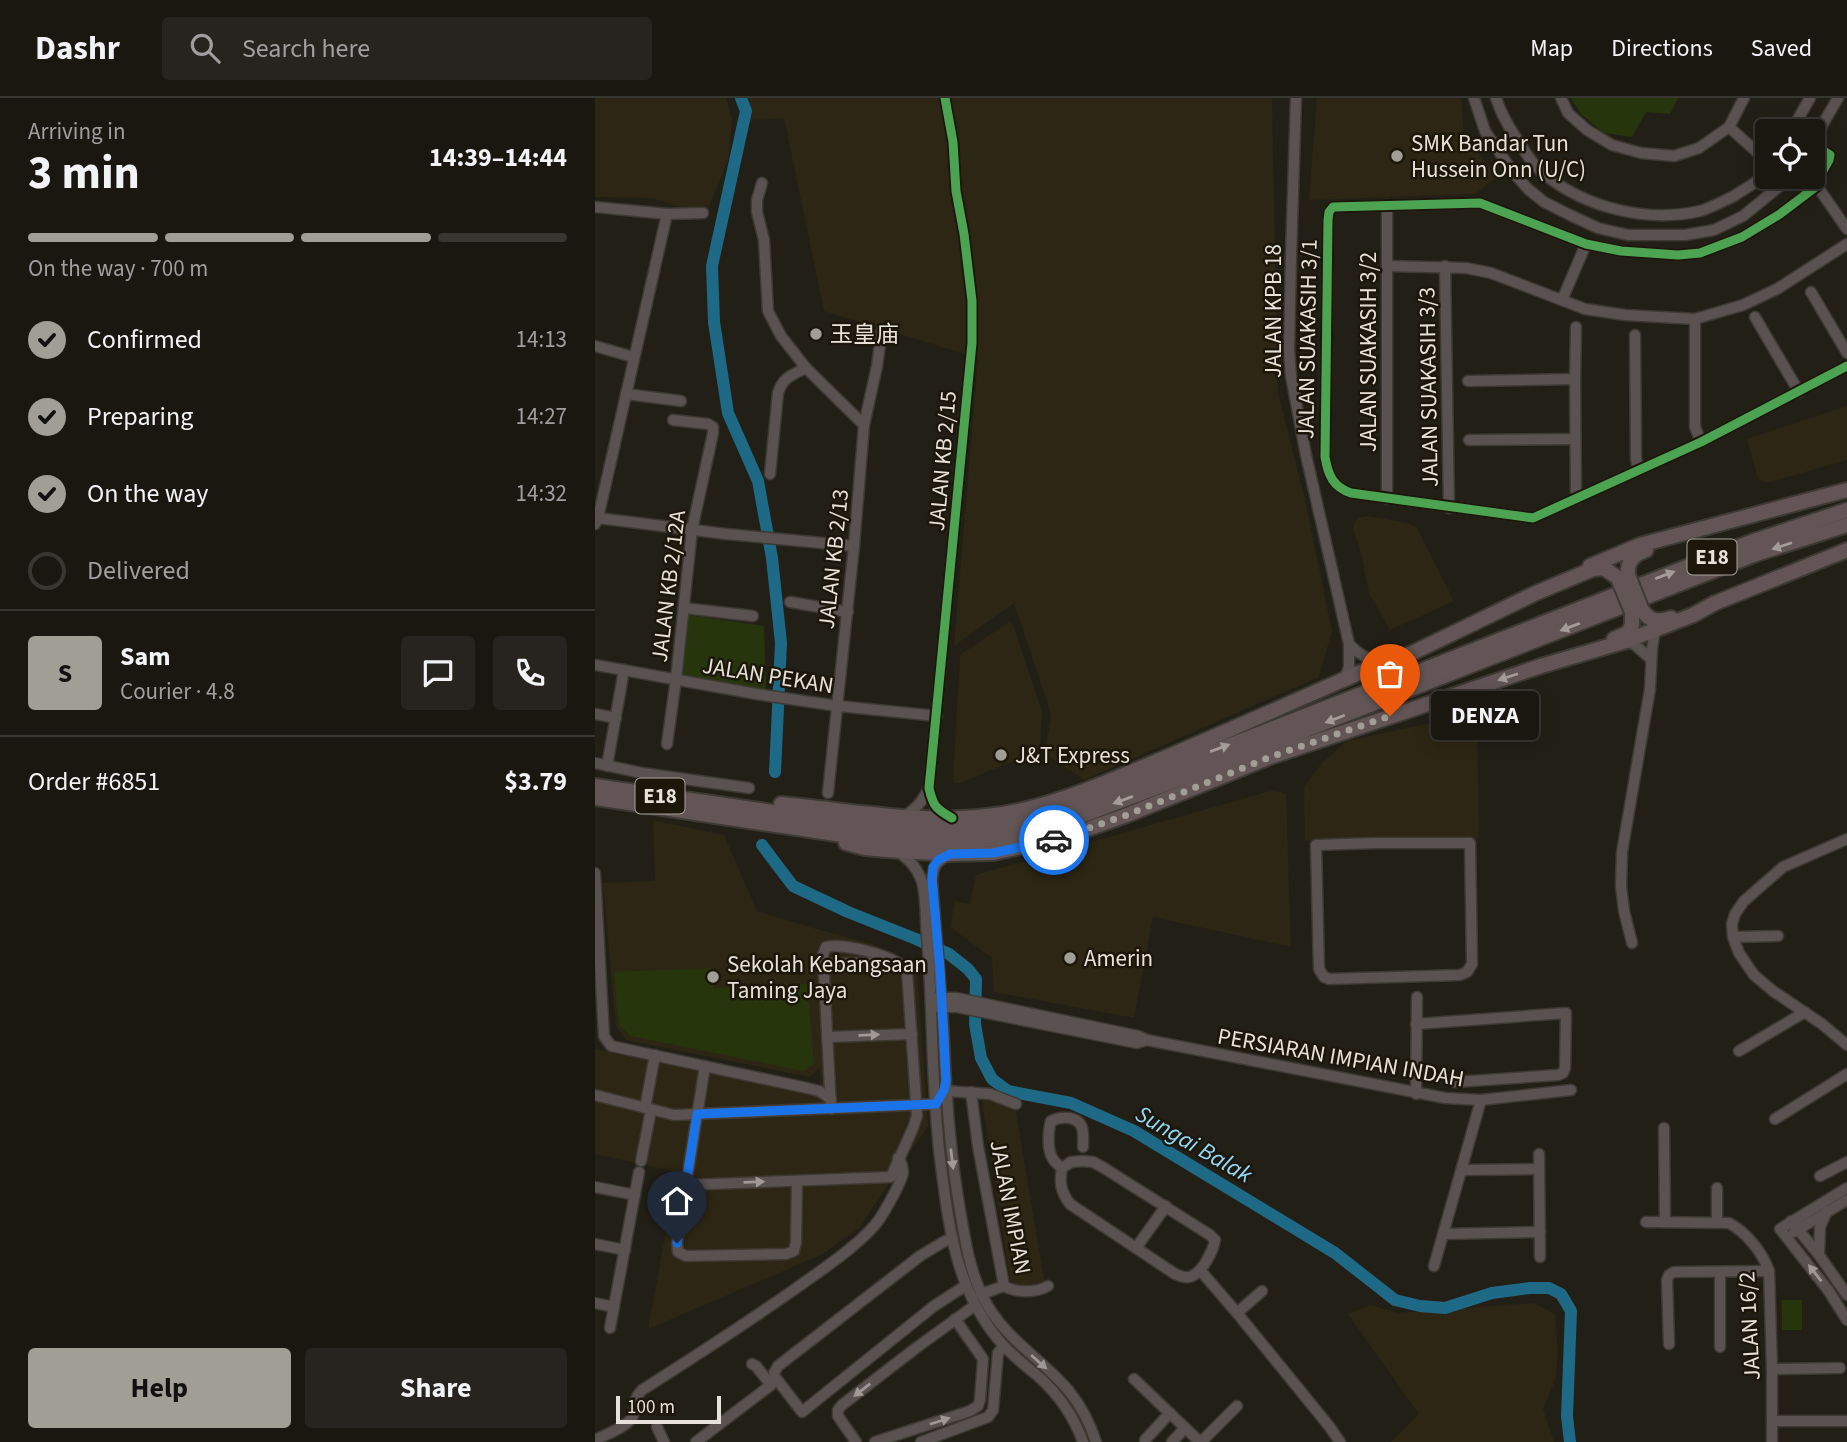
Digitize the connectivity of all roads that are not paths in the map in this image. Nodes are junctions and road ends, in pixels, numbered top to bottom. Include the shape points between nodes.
1 (946, 98) edge
2 (1296, 98) edge
3 (1474, 98) edge
4 (1496, 98) edge
5 (1561, 98) edge
6 (1744, 98) edge
7 (1810, 98) edge
8 (1838, 98) edge
9 (1798, 119) edge
10 (1825, 121) edge
11 (1729, 127) junction
12 (1755, 150) edge
13 (1825, 151) edge
14 (1825, 169) edge
15 (1755, 182) edge
16 (762, 183) dead end
17 (1776, 189) edge
18 (1813, 189) edge
19 (1819, 189) edge
20 (1387, 205) junction
21 (595, 208) edge
22 (703, 213) dead end
23 (667, 214) junction
24 (1847, 229) edge
25 (1586, 244) junction
26 (1847, 244) edge
27 (1387, 266) junction
28 (1444, 266) junction
29 (1811, 292) dead end
30 (1562, 300) junction
31 (1755, 317) dead end
32 (1695, 319) junction
33 (1576, 327) dead end
34 (882, 330) dead end
35 (1635, 335) dead end
36 (595, 346) edge
37 (1847, 353) edge
38 (633, 357) junction
39 (1847, 366) edge
40 (806, 368) junction
41 (1574, 379) junction
42 (1468, 381) dead end
43 (1799, 392) junction
44 (626, 394) junction
45 (681, 401) dead end
46 (673, 420) dead end
47 (865, 425) junction
48 (1575, 439) junction
49 (1469, 440) dead end
50 (1700, 442) junction
51 (1639, 471) junction
52 (770, 474) dead end
53 (1847, 490) edge
54 (1387, 499) junction
55 (1576, 499) junction
56 (1450, 508) junction
57 (1847, 510) edge
58 (597, 521) edge
59 (1847, 525) edge
60 (692, 530) junction
61 (1699, 530) junction
62 (854, 546) junction
63 (1847, 550) edge
64 (1623, 577) junction
65 (1536, 593) junction
66 (790, 602) dead end
67 (1715, 603) junction
68 (684, 608) junction
69 (1636, 610) junction
70 (848, 612) junction
71 (753, 616) dead end
72 (1655, 630) junction
73 (1626, 641) junction
74 (1349, 644) junction
75 (1409, 654) junction
76 (1574, 657) junction
77 (1651, 659) junction
78 (1385, 661) junction
79 (595, 664) edge
80 (624, 670) junction
81 (676, 679) junction
82 (1343, 680) junction
83 (838, 706) junction
84 (595, 714) edge
85 (937, 716) junction
86 (616, 718) junction
87 (1253, 736) junction
88 (667, 744) dead end
89 (595, 763) edge
90 (607, 765) junction
91 (595, 786) edge
92 (750, 788) dead end
93 (929, 788) junction
94 (828, 793) dead end
95 (595, 798) edge
96 (726, 805) junction
97 (903, 817) junction
98 (952, 818) junction
99 (824, 833) junction
100 (1847, 839) edge
101 (1316, 845) joint
102 (897, 851) junction
103 (950, 854) junction
104 (595, 876) edge
105 (931, 932) junction
106 (1778, 936) dead end
107 (1733, 937) junction
108 (597, 939) edge
109 (1632, 943) dead end
110 (897, 962) junction
111 (823, 964) junction
112 (1417, 998) dead end
113 (599, 1001) edge
114 (937, 1003) junction
115 (1805, 1012) junction
116 (1416, 1024) junction
117 (912, 1034) junction
118 (827, 1037) junction
119 (1847, 1045) edge
120 (1739, 1051) dead end
121 (655, 1055) junction
122 (705, 1066) junction
123 (1847, 1074) edge
124 (829, 1079) junction
125 (946, 1080) junction
126 (1455, 1082) dead end
127 (807, 1088) junction
128 (1571, 1090) dead end
129 (946, 1091) junction
130 (971, 1092) junction
131 (1416, 1094) junction
132 (595, 1095) edge
133 (1481, 1100) junction
134 (831, 1104) junction
135 (917, 1104) junction
136 (936, 1104) junction
137 (1016, 1104) dead end
138 (647, 1109) junction
139 (697, 1114) junction
140 (1775, 1118) dead end
141 (949, 1127) junction
142 (1664, 1128) dead end
143 (1083, 1147) dead end
144 (1539, 1154) dead end
145 (898, 1158) junction
146 (1847, 1162) edge
147 (1062, 1168) junction
148 (1539, 1169) junction
149 (1462, 1170) junction
150 (1820, 1176) dead end
151 (797, 1181) junction
152 (686, 1185) junction
153 (595, 1187) edge
154 (1717, 1188) dead end
155 (1847, 1188) edge
156 (635, 1195) junction
157 (1847, 1200) edge
158 (1166, 1206) junction
159 (1827, 1211) junction
160 (1646, 1222) dead end
161 (1665, 1222) junction
162 (1717, 1222) junction
163 (1794, 1225) junction
164 (1540, 1232) junction
165 (1444, 1234) junction
166 (953, 1239) junction
167 (595, 1244) edge
168 (1136, 1248) junction
169 (625, 1250) junction
170 (1819, 1255) junction
171 (1540, 1257) dead end
172 (1434, 1266) dead end
173 (1200, 1270) junction
174 (1769, 1271) junction
175 (1720, 1272) junction
176 (965, 1286) junction
177 (1004, 1286) junction
178 (1048, 1286) dead end
179 (1262, 1291) dead end
180 (981, 1294) junction
181 (1847, 1295) edge
182 (595, 1303) edge
183 (974, 1306) junction
184 (614, 1307) junction
185 (1237, 1312) junction
186 (955, 1319) junction
187 (1847, 1320) edge
188 (610, 1328) dead end
189 (1669, 1344) dead end
190 (1004, 1346) junction
191 (1720, 1347) dead end
192 (752, 1364) dead end
193 (1840, 1368) dead end
194 (1772, 1369) junction
195 (1134, 1379) dead end
196 (1237, 1406) dead end
197 (1170, 1413) junction
198 (1772, 1421) junction
199 (1847, 1421) edge
200 (657, 1427) dead end
201 (1185, 1428) junction
202 (595, 1440) edge
203 (1145, 1440) dead end
204 (664, 1442) edge
205 (696, 1442) edge
206 (856, 1442) edge
207 (875, 1442) edge
208 (921, 1442) edge
209 (1083, 1442) edge
210 (1096, 1442) edge
211 (1172, 1442) edge
212 (1201, 1442) edge
213 (1340, 1442) edge
214 (1772, 1442) edge

1 - 85 street, JALAN KB 2/15 via 972,301 972,343
2 - 74 street, JALAN KPB 18 via 1291,376
3 - 17 street via 1485,131 1528,189 1544,202 1598,228 1627,235 1714,230 1743,216
4 - 15 street via 1506,122 1542,172 1585,200 1617,210 1679,215 1725,201
5 - 11 street via 1568,113 1587,130 1612,145 1641,153 1674,156 1699,148
6 - 11 street
7 - 9 street
8 - 10 street
11 - 12 street
13 - 14 street via 1830,155
16 - 40 street via 757,212 764,240 768,311
18 - 25 street, JALAN SUAKASIH 3/1 via 1742,237 1700,253 1632,252
19 - 24 street
20 - 25 street, JALAN SUAKASIH 3/1 via 1480,203
20 - 27 street, JALAN SUAKASIH 3/2
20 - 54 street, JALAN SUAKASIH 3/1 via 1340,206 1329,212 1325,457 1335,485 1342,490
21 - 23 street
22 - 23 street
23 - 38 street
25 - 30 street
26 - 32 street via 1777,289
27 - 28 street
27 - 54 street, JALAN SUAKASIH 3/2
28 - 30 street via 1491,273
28 - 56 street, JALAN SUAKASIH 3/3
29 - 37 street
30 - 32 street via 1625,315
31 - 43 street
32 - 50 street via 1695,428
33 - 41 street
34 - 47 street, JALAN KB 2/13
35 - 51 street
36 - 38 street
38 - 44 street
39 - 43 street, JALAN SUAKASIH 3/1
40 - 47 street
40 - 52 street via 781,383
41 - 42 street
41 - 48 street
43 - 50 street, JALAN SUAKASIH 3/1
44 - 45 street
44 - 58 street
46 - 60 street, JALAN KB 2/12A via 713,427
47 - 62 street, JALAN KB 2/13
48 - 49 street
48 - 55 street
50 - 51 street, JALAN SUAKASIH 3/1
51 - 55 street, JALAN SUAKASIH 3/1
53 - 61 highway
54 - 56 street, JALAN SUAKASIH 3/1
55 - 56 street, JALAN SUAKASIH 3/1 via 1533,518
87 -> 57 highway, E18 via 1751,542
58 - 60 street
59 -> 99 highway, E18 via 1756,554 1057,825 957,842
60 - 62 street
60 - 68 street, JALAN KB 2/12A
61 - 64 highway via 1637,554
61 - 65 highway via 1614,555
62 - 70 street, JALAN KB 2/13
63 - 67 highway
64 - 65 highway via 1604,568 1593,569
64 - 69 highway, bridge
65 - 75 highway
66 - 70 street
67 - 69 highway via 1663,621
67 - 72 highway
68 - 71 street
68 - 81 street, JALAN KB 2/12A
69 - 76 highway via 1628,633
70 - 83 street, JALAN KB 2/13
72 - 73 highway
72 - 77 street
73 - 76 highway
73 - 77 street
74 - 78 street via 1367,659
74 - 82 street, JALAN KPB 18 via 1349,667
75 - 78 highway
75 - 87 highway via 1269,722
76 -> 103 highway via 1270,757 1062,838 993,853
77 - 109 street via 1621,860
78 - 82 highway
79 - 80 street, JALAN PEKAN
80 - 81 street, JALAN PEKAN
80 - 86 street
81 - 83 street, JALAN PEKAN
81 - 88 street, JALAN KB 2/12A
82 - 98 highway via 1086,789 1017,811
83 - 85 street, JALAN PEKAN
83 - 94 street, JALAN KB 2/13
84 - 86 street
85 - 93 street, JALAN KB 2/15
86 - 90 street
96 -> 87 highway, E18 via 862,825 990,826 1053,812
89 - 90 street
90 - 92 street
91 - 96 highway, E18
93 - 97 street via 923,802
93 - 98 street via 932,803
95 - 99 highway, E18
96 - 97 highway via 767,803
97 - 98 highway
99 - 102 highway via 844,843
100 - 107 street via 1783,867 1753,892 1735,914
101 - 101 street via 1376,839 1470,843 1472,964 1467,972 1324,977 1319,969
102 - 103 highway
102 - 105 street via 908,858 922,882
103 - 105 street via 933,867
104 - 108 street
105 - 114 street
106 - 107 street
107 - 115 street via 1754,975
108 - 113 street
110 - 111 street
110 - 111 street via 836,945 826,947
110 - 117 street via 907,971
111 - 118 street
112 - 116 street
113 - 121 street via 604,1036 611,1046
114 - 125 street
114 - 131 street, PERSIARAN IMPIAN INDAH via 1138,1036
114 - 136 street
115 - 119 street
115 - 120 street
116 - 126 street via 1566,1013 1563,1073
116 - 131 street
118 -> 117 street
117 - 135 street
118 - 124 street
121 - 122 street
121 - 138 street
122 - 127 street
122 - 139 street
123 - 140 street
124 - 127 street
124 - 134 street
125 - 129 street
125 - 136 street
127 - 134 street via 819,1091
128 - 133 street, PERSIARAN IMPIAN INDAH
129 - 130 street
129 - 141 street
130 - 137 street
130 - 177 street, JALAN IMPIAN
131 - 133 street, PERSIARAN IMPIAN INDAH
132 - 138 street
133 - 149 street
134 - 135 street
134 - 139 street
135 - 136 street
135 - 145 street via 917,1116
136 - 141 street
136 - 166 street
138 - 139 street
138 - 156 street
139 - 152 street
141 -> 180 street via 964,1237
142 - 161 street
143 - 147 street via 1080,1123 1065,1118 1051,1121 1051,1156
144 - 148 street
145 - 151 street via 891,1177
145 - 202 street via 903,1172 900,1181 877,1223 862,1237 813,1277 642,1390 628,1423
146 - 150 street
147 - 158 street via 1071,1162 1093,1162
147 - 168 street via 1062,1194 1070,1204
148 - 149 street
148 - 164 street
149 - 165 street
152 -> 151 street
151 - 152 street via 796,1242 794,1251 786,1254 678,1252
153 - 156 street
154 - 162 street
155 - 163 street
156 - 169 street
157 - 159 street
158 - 168 street
158 - 173 street via 1215,1240
159 - 163 street
159 - 170 street via 1820,1227
160 - 161 street, JALAN 16/2
161 - 162 street, JALAN 16/2
162 - 174 street, JALAN 16/2 via 1739,1228
163 - 170 street
187 -> 163 street via 1783,1233
164 - 165 street
164 - 171 street
165 - 172 street
166 - 176 street
166 - 176 street via 920,1256 778,1366 776,1381 802,1412
167 - 169 street
168 - 173 street via 1182,1277
169 - 184 street
170 - 181 street
173 - 185 street
174 - 175 street
174 - 194 street, JALAN 16/2
175 - 189 street via 1669,1275
175 - 191 street
176 - 183 street
177 - 178 street, JALAN IMPIAN via 1040,1291
177 - 180 street
179 - 185 street
180 -> 210 street via 1013,1338 1068,1390
182 - 184 street
183 - 186 street
183 - 190 street
184 - 188 street
185 - 213 street
186 -> 206 street via 842,1405 838,1416
207 -> 186 street via 978,1406 983,1359
190 - 208 street via 998,1353 993,1410 988,1417
190 - 209 street via 1059,1399
192 - 205 street via 771,1385
193 - 194 street
194 - 198 street, JALAN 16/2
195 - 197 street
196 - 212 street
197 - 201 street
197 - 203 street
198 - 199 street
198 - 214 street, JALAN 16/2
200 - 204 street
201 - 211 street
201 - 212 street

